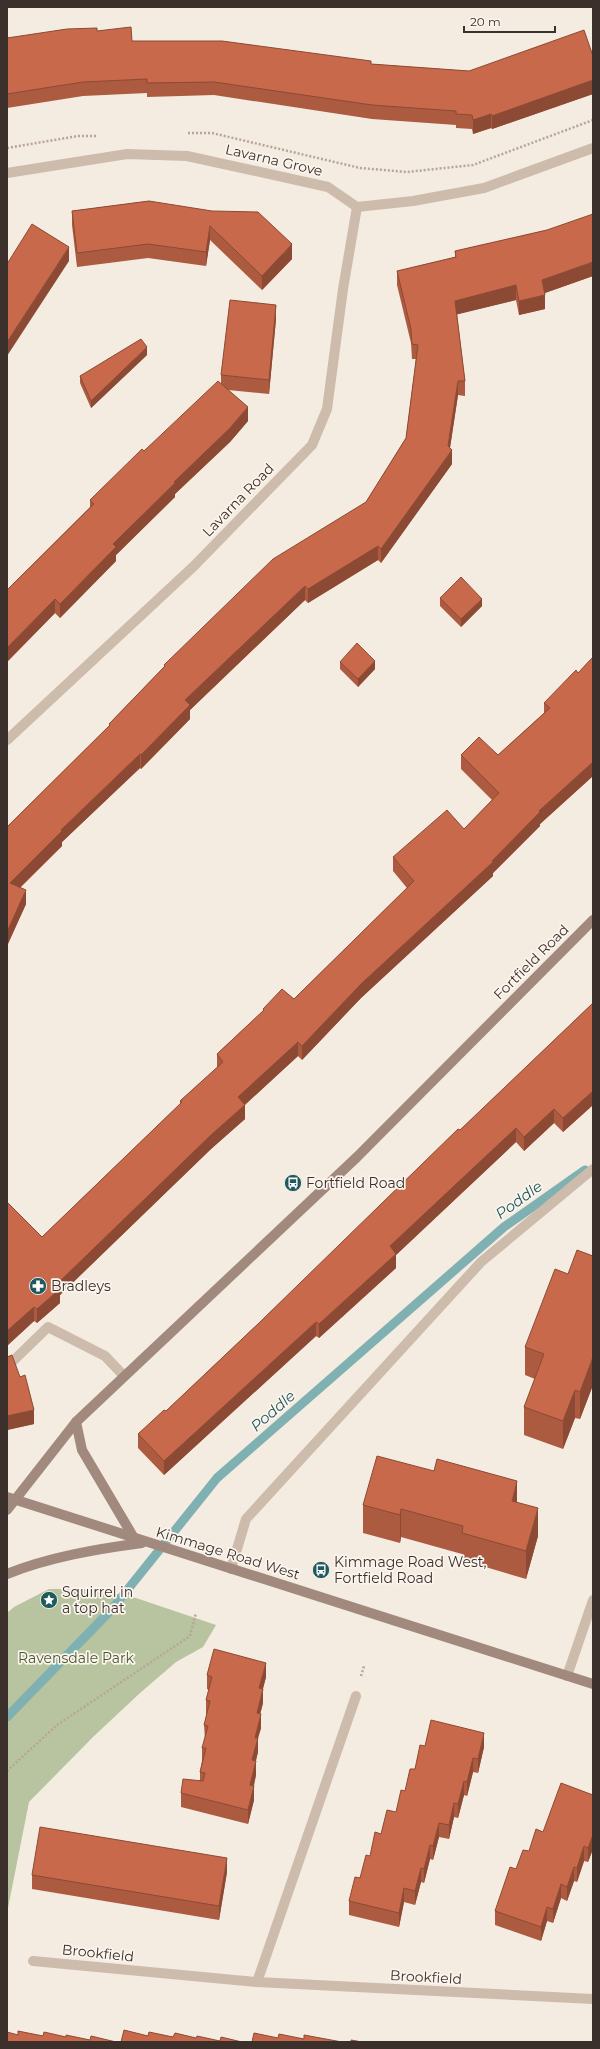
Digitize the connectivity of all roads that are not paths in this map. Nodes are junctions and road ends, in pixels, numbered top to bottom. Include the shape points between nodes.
1 (593, 148) edge
2 (7, 172) edge
3 (358, 207) junction
4 (7, 740) edge
5 (593, 920) edge
6 (593, 1169) edge
7 (7, 1365) edge
8 (124, 1376) junction
9 (76, 1422) junction
10 (11, 1499) edge
11 (7, 1510) edge
12 (134, 1538) junction
13 (146, 1542) junction
14 (231, 1568) junction
15 (7, 1574) edge
16 (593, 1600) edge
17 (567, 1676) junction
18 (593, 1684) edge
19 (356, 1696) dead end
20 (33, 1961) dead end
21 (257, 1982) junction
22 (593, 1999) edge

1 - 3 street via 484,188 413,201
2 - 3 street, Lavarna Grove via 127,154 187,156 328,187
3 - 4 street, Lavarna Road via 343,289 327,410 312,445 194,566
5 - 8 main road, Fortfield Road via 357,1157
6 - 14 street via 480,1262 246,1519
7 - 8 street via 48,1327 105,1356
8 - 9 main road, Fortfield Road
9 - 10 main road, Fortfield Road
9 - 12 main road via 82,1450
10 - 11 main road, Fortfield Road
10 - 12 main road, Kimmage Road West
12 - 13 main road, Kimmage Road West
13 - 14 main road, Kimmage Road West
13 - 15 main road via 107,1547
14 - 17 main road, Kimmage Road West
16 - 17 street
17 - 18 main road, Kimmage Road West
19 - 21 street
20 - 21 street, Brookfield
21 - 22 street, Brookfield

